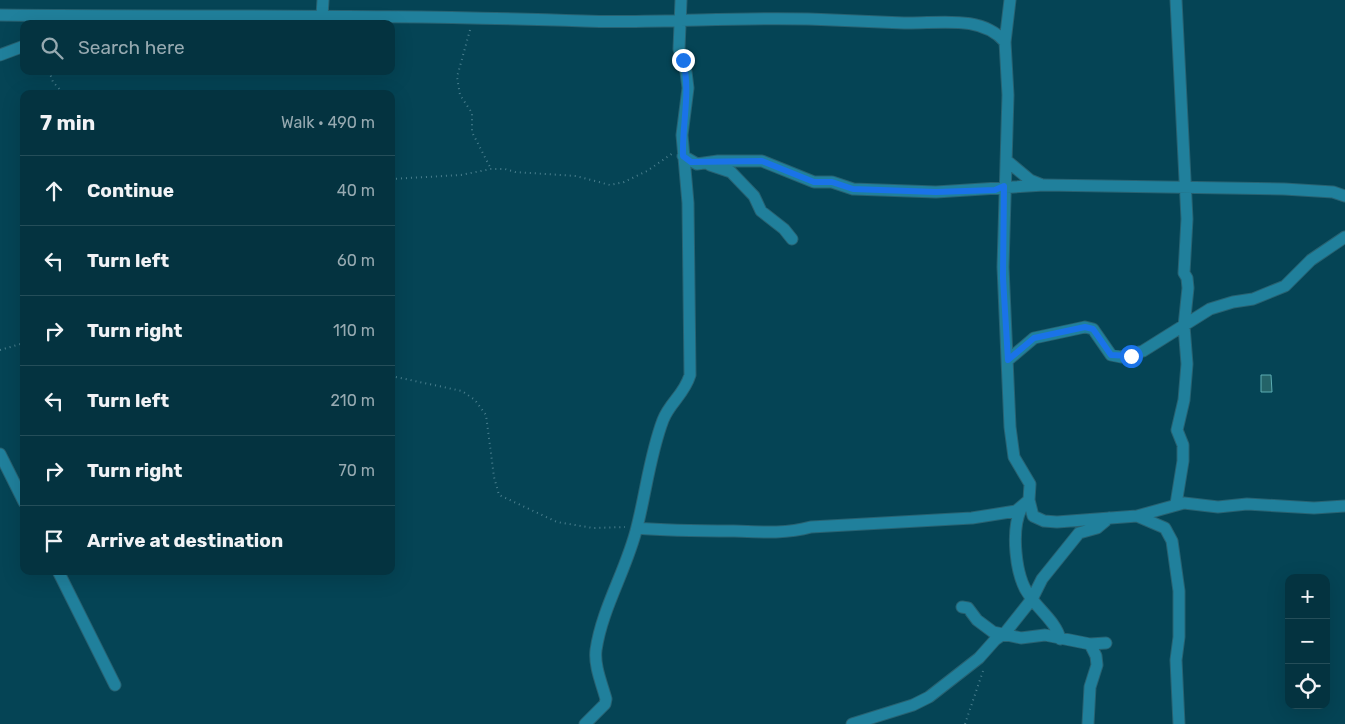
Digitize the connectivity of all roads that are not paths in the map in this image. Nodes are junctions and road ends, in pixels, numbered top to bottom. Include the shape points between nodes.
1 (323, 0) edge
2 (681, 0) edge
3 (1010, 0) edge
4 (1176, 0) edge
5 (0, 15) edge
6 (162, 16) junction
7 (322, 16) junction
8 (156, 20) edge
9 (679, 20) junction
10 (1005, 42) junction
11 (20, 48) edge
12 (0, 55) edge
13 (683, 150) junction
14 (1006, 160) junction
15 (704, 164) junction
16 (1044, 185) junction
17 (1004, 186) junction
18 (1186, 189) junction
19 (1345, 196) edge
20 (1345, 237) edge
21 (792, 238) dead end
22 (1184, 326) junction
23 (1008, 360) junction
24 (0, 454) edge
25 (20, 494) edge
26 (1029, 500) junction
27 (1176, 504) junction
28 (1345, 506) edge
29 (1021, 509) junction
30 (1137, 516) junction
31 (1109, 518) junction
32 (637, 528) junction
33 (60, 575) edge
34 (1032, 599) junction
35 (962, 606) dead end
36 (1002, 634) junction
37 (1060, 639) junction
38 (1090, 644) junction
39 (1106, 644) dead end
40 (115, 685) dead end
41 (585, 724) edge
42 (852, 724) edge
43 (1088, 724) edge
44 (1179, 724) edge

1 - 7 street
2 - 9 street
3 - 10 street
4 - 18 street
5 - 6 street
6 - 7 street
6 - 8 street
7 - 9 street
9 - 10 street via 956,22 994,33
9 - 13 street via 679,49 688,88
10 - 14 street via 1008,95
11 - 12 street
13 - 15 street via 691,162
13 - 32 street via 688,203 690,375 686,388 663,418
14 - 16 street via 1030,180
14 - 17 street
15 - 17 street via 762,161 814,182 832,182 853,189 936,192 995,190
15 - 21 street via 731,172 754,196 761,211
16 - 17 street
16 - 18 street
17 - 23 street via 1003,278
18 - 19 street via 1284,189
18 - 22 street via 1184,273 1188,288
20 - 22 street via 1311,260 1284,286 1253,299 1210,309
22 - 23 street via 1131,356 1111,355 1093,329 1085,327 1034,338
22 - 27 street via 1187,364 1177,430 1183,445 1183,461
23 - 26 street via 1011,449 1030,484
24 - 25 street
26 - 29 street
26 - 31 street via 1033,516 1044,521
27 - 28 street via 1218,507 1247,504 1314,508
27 - 30 street
29 - 32 street via 962,519 780,532
29 - 34 street via 1016,526 1017,567 1025,590
30 - 31 street
30 - 44 street via 1165,528 1172,540 1179,591 1176,660
31 - 34 street via 1097,528 1079,533 1042,579
32 - 41 street via 596,650 605,704
33 - 40 street
34 - 36 street
34 - 37 street
35 - 36 street via 985,626
36 - 37 street
36 - 42 street via 988,651 929,697
37 - 38 street
38 - 39 street
38 - 43 street via 1097,665 1090,688

